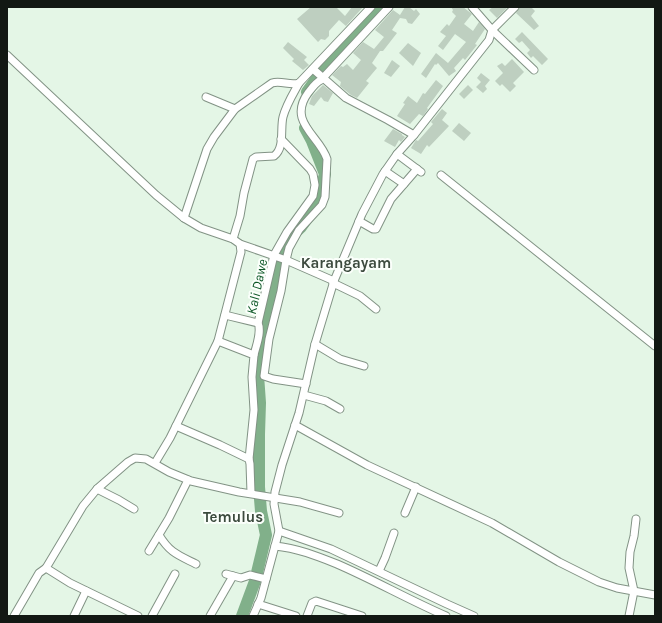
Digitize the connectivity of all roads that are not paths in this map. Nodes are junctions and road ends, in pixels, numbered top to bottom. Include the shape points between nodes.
1 (371, 7) edge
2 (388, 7) edge
3 (472, 7) edge
4 (515, 7) edge
5 (492, 31) junction
6 (7, 55) edge
7 (534, 70) dead end
8 (319, 73) junction
9 (299, 82) junction
10 (206, 97) dead end
11 (235, 110) junction
12 (414, 135) junction
13 (281, 139) junction
14 (397, 154) junction
15 (385, 171) junction
16 (441, 175) dead end
17 (404, 184) junction
18 (184, 218) junction
19 (359, 221) junction
20 (233, 239) junction
21 (240, 244) junction
22 (279, 257) junction
23 (333, 282) junction
24 (376, 309) dead end
25 (225, 315) junction
26 (258, 324) junction
27 (218, 341) junction
28 (315, 344) junction
29 (655, 346) edge
30 (254, 355) junction
31 (364, 366) dead end
32 (306, 384) junction
33 (304, 395) junction
34 (340, 409) dead end
35 (295, 425) junction
36 (176, 426) junction
37 (249, 459) junction
38 (155, 463) junction
39 (188, 480) junction
40 (416, 487) junction
41 (96, 489) junction
42 (253, 494) junction
43 (271, 497) junction
44 (134, 509) dead end
45 (339, 513) dead end
46 (406, 513) dead end
47 (636, 519) dead end
48 (279, 531) junction
49 (394, 533) dead end
50 (159, 535) junction
51 (275, 546) junction
52 (149, 551) dead end
53 (196, 564) dead end
54 (46, 568) junction
55 (379, 571) junction
56 (175, 574) dead end
57 (259, 577) junction
58 (86, 591) junction
59 (634, 591) junction
60 (655, 596) edge
61 (258, 604) junction
62 (14, 616) edge
63 (74, 616) edge
64 (138, 616) edge
65 (152, 616) edge
66 (210, 616) edge
67 (253, 616) edge
68 (296, 616) edge
69 (307, 616) edge
70 (362, 616) edge
71 (446, 616) edge
72 (474, 616) edge
73 (629, 616) edge

1 - 8 street
2 - 8 street
3 - 5 street
4 - 5 street
5 - 7 street
5 - 12 street via 483,49
6 - 18 street via 156,195
8 - 9 street
8 - 12 street via 346,98
8 - 22 street via 315,84 305,97 302,117 327,159 325,197 320,208 298,230 289,248
9 - 11 street via 272,83
9 - 13 street via 288,102
10 - 11 street
11 - 18 street via 207,150
12 - 14 street
13 - 20 street via 277,155 253,159
13 - 22 street via 310,168 315,185 313,196 287,232
14 - 15 street
14 - 17 street via 419,170
15 - 17 street
15 - 19 street
16 - 29 street
17 - 19 street via 391,199 376,229
18 - 20 street via 202,228
19 - 23 street
20 - 21 street
21 - 22 street
21 - 25 street via 241,252
22 - 23 street
22 - 26 street
22 - 32 street via 281,291 269,339 264,376
23 - 24 street via 360,296
23 - 28 street
25 - 26 street
25 - 27 street
26 - 30 street via 260,328
27 - 30 street
27 - 36 street
28 - 31 street via 340,359
28 - 32 street
30 - 37 street via 254,410
32 - 33 street
33 - 34 street via 326,401
33 - 35 street
35 - 40 street via 367,465
35 - 43 street
36 - 37 street
36 - 38 street
37 - 42 street
38 - 39 street
38 - 41 street via 136,458
39 - 42 street
39 - 50 street
40 - 46 street
40 - 59 street via 492,523 599,582
41 - 44 street
41 - 54 street
42 - 43 street
43 - 45 street via 311,504
43 - 48 street
47 - 59 street via 629,568
48 - 51 street
48 - 55 street via 331,549
49 - 55 street
50 - 52 street
50 - 53 street via 170,550
51 - 57 street
51 - 71 street via 318,556 366,576
54 - 58 street
54 - 62 street via 39,573
55 - 72 street
56 - 65 street
57 - 61 street
57 - 66 street via 246,575 241,578 230,575
58 - 63 street
58 - 64 street
59 - 60 street
59 - 73 street
61 - 67 street
61 - 68 street
69 - 70 street via 312,603 316,601

